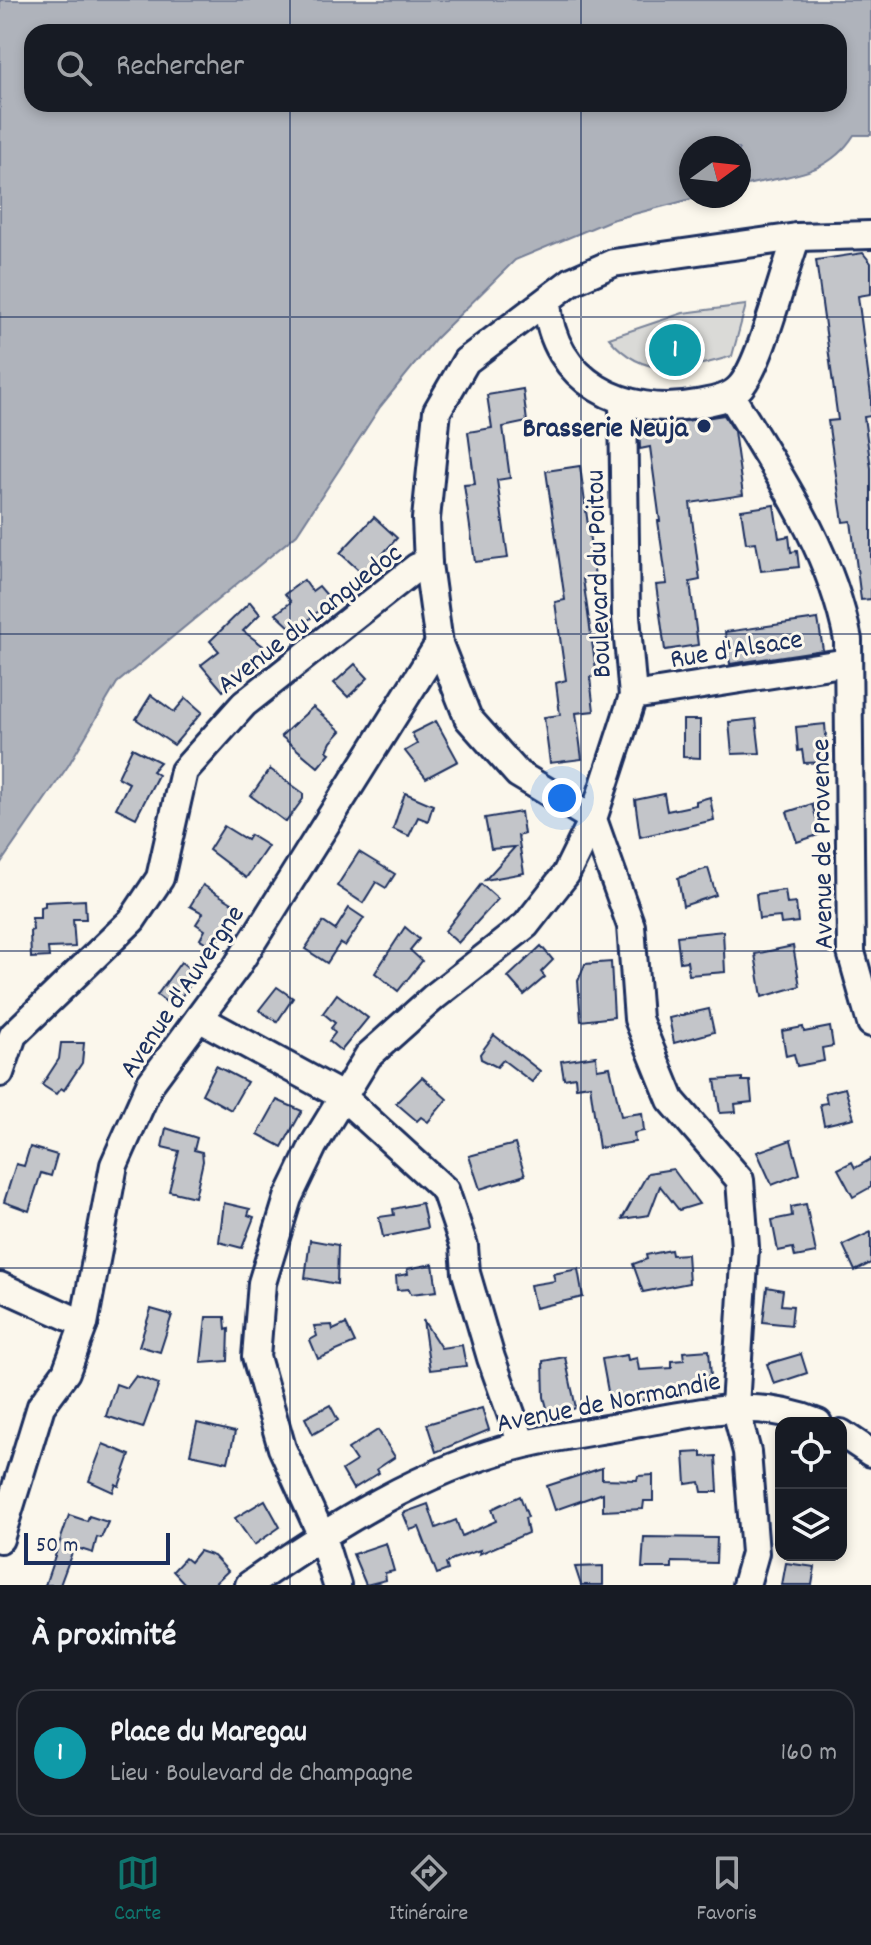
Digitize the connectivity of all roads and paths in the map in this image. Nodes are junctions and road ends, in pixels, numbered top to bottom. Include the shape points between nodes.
1 (871, 235) edge
2 (797, 237) junction
3 (547, 302) junction
4 (731, 396) junction
5 (623, 402) junction
6 (428, 564) junction
7 (439, 644) junction
8 (848, 662) junction
9 (633, 696) junction
10 (593, 819) junction
11 (199, 1018) junction
12 (871, 1023) edge
13 (0, 1073) edge
14 (342, 1096) junction
15 (0, 1286) edge
16 (84, 1324) junction
17 (735, 1406) junction
18 (804, 1417) edge
19 (847, 1437) edge
20 (522, 1444) junction
21 (871, 1453) edge
22 (321, 1534) junction
23 (0, 1539) edge
24 (249, 1585) edge
25 (337, 1585) edge
26 (746, 1585) edge

1 - 2 street
2 - 3 street via 613,263 572,281
2 - 4 street via 751,369
3 - 5 street via 554,337 581,378
3 - 6 street via 466,361 437,411 426,519
4 - 5 street via 662,409
4 - 8 street, Avenue de Provence via 819,550 841,603
5 - 9 street, Boulevard du Poitou via 626,616
6 - 7 street
6 - 13 street, Avenue du Languedoc via 417,567 244,704 184,771 160,878 132,920 13,1035
7 - 10 street via 468,718 518,774
7 - 11 street, Avenue d'Auvergne via 290,885
8 - 9 street, Rue d'Alsace
8 - 12 street, Avenue de Provence via 851,952
9 - 10 street
10 - 14 street via 566,874 526,925 368,1056
10 - 17 street via 631,926 638,1019 671,1100 740,1180 745,1247
11 - 14 street
11 - 16 street, Avenue d'Auvergne via 150,1084 114,1165
14 - 20 street via 445,1190 491,1358
14 - 22 street via 288,1198 262,1283 256,1357 282,1448
15 - 16 street
16 - 23 street, Avenue d'Auvergne via 66,1372 41,1406
17 - 18 street, Avenue de Normandie
17 - 20 street, Avenue de Normandie
17 - 26 street via 747,1452 755,1553
19 - 21 street
20 - 22 street, Avenue de Normandie via 416,1483
22 - 24 street, Avenue de Normandie
22 - 25 street

